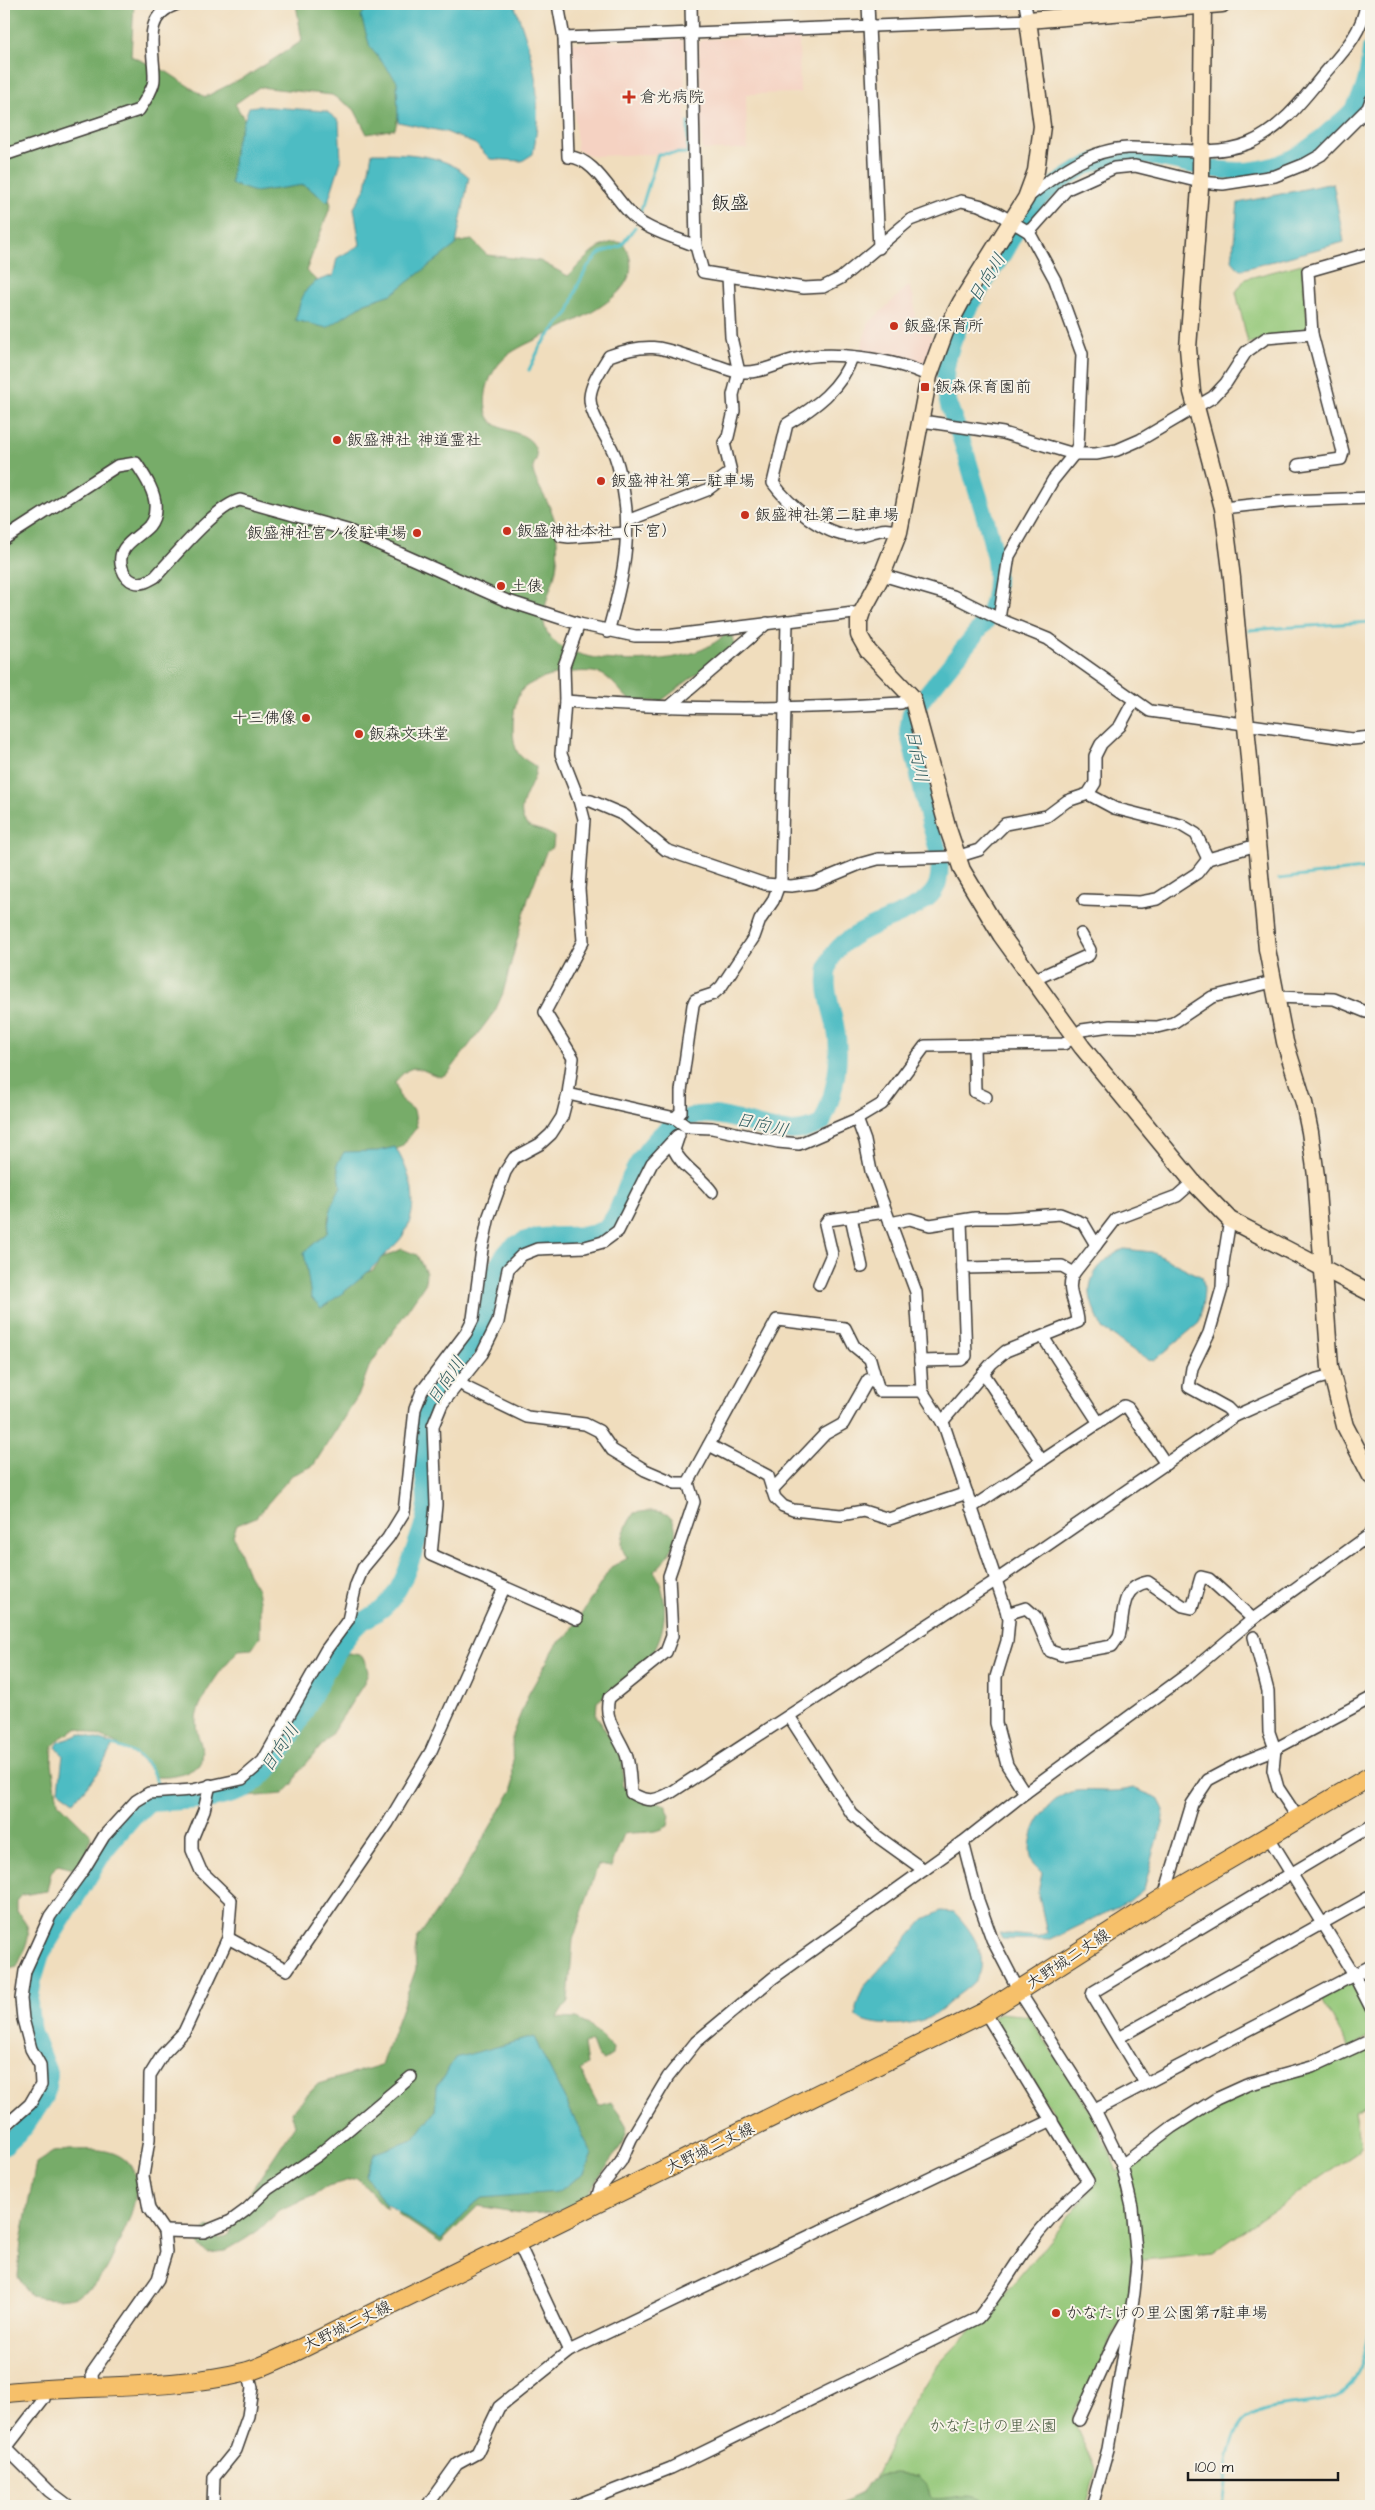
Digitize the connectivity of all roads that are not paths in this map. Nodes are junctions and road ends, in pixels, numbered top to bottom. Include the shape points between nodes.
1 (177, 4) edge
2 (558, 4) edge
3 (691, 4) edge
4 (868, 4) edge
5 (1025, 4) edge
6 (1222, 4) edge
7 (1366, 4) edge
8 (1203, 5) edge
9 (1028, 20) junction
10 (869, 28) junction
11 (691, 34) junction
12 (564, 38) junction
13 (1371, 100) edge
14 (1201, 153) junction
15 (4, 155) edge
16 (1201, 178) junction
17 (1026, 198) junction
18 (1011, 222) junction
19 (1028, 232) junction
20 (696, 246) junction
21 (879, 248) junction
22 (1371, 253) edge
23 (728, 276) junction
24 (1312, 334) junction
25 (852, 357) junction
26 (739, 372) junction
27 (929, 376) junction
28 (1196, 409) junction
29 (922, 421) junction
30 (1074, 454) junction
31 (1298, 465) dead end
32 (1371, 498) edge
33 (1223, 508) junction
34 (627, 521) junction
35 (899, 532) junction
36 (626, 533) junction
37 (561, 536) dead end
38 (4, 539) edge
39 (882, 575) junction
40 (862, 612) junction
41 (999, 619) junction
42 (787, 620) junction
43 (766, 622) junction
44 (579, 624) junction
45 (608, 632) junction
46 (912, 699) junction
47 (1134, 700) junction
48 (565, 701) junction
49 (669, 707) junction
50 (783, 709) junction
51 (1246, 724) junction
52 (1371, 737) edge
53 (1088, 794) junction
54 (579, 800) junction
55 (1257, 844) junction
56 (951, 857) junction
57 (1208, 859) junction
58 (778, 884) junction
59 (1084, 900) dead end
60 (1081, 934) dead end
61 (1033, 980) junction
62 (1273, 989) junction
63 (1371, 1011) edge
64 (1074, 1036) junction
65 (974, 1045) junction
66 (568, 1094) junction
67 (986, 1097) dead end
68 (676, 1118) junction
69 (857, 1119) junction
70 (687, 1126) junction
71 (677, 1136) junction
72 (1193, 1182) junction
73 (712, 1192) dead end
74 (851, 1217) junction
75 (888, 1218) junction
76 (1230, 1220) junction
77 (961, 1221) junction
78 (1096, 1245) junction
79 (862, 1267) dead end
80 (963, 1268) junction
81 (1322, 1269) junction
82 (1074, 1273) junction
83 (819, 1284) dead end
84 (1371, 1293) edge
85 (1043, 1337) junction
86 (920, 1361) junction
87 (441, 1368) junction
88 (983, 1373) junction
89 (1332, 1376) junction
90 (461, 1384) junction
91 (877, 1384) junction
92 (922, 1391) junction
93 (1235, 1416) junction
94 (942, 1422) junction
95 (1099, 1423) junction
96 (709, 1445) junction
97 (1042, 1461) junction
98 (1166, 1464) junction
99 (1371, 1476) edge
100 (688, 1483) junction
101 (772, 1490) junction
102 (966, 1493) junction
103 (971, 1508) junction
104 (1371, 1534) edge
105 (996, 1581) junction
106 (504, 1588) junction
107 (1007, 1614) junction
108 (577, 1619) dead end
109 (1253, 1619) junction
110 (1254, 1637) dead end
111 (1371, 1698) edge
112 (789, 1716) junction
113 (1275, 1749) junction
114 (1371, 1776) edge
115 (210, 1785) junction
116 (1025, 1793) junction
117 (1298, 1818) junction
118 (1371, 1826) edge
119 (1268, 1836) junction
120 (963, 1842) junction
121 (924, 1870) junction
122 (1290, 1872) junction
123 (1168, 1895) junction
124 (1371, 1896) edge
125 (1322, 1924) junction
126 (228, 1938) junction
127 (1371, 1966) edge
128 (1354, 1975) junction
129 (1019, 1991) junction
130 (1371, 2008) edge
131 (985, 2012) junction
132 (1118, 2038) junction
133 (1371, 2040) edge
134 (411, 2077) dead end
135 (1144, 2083) junction
136 (1095, 2110) junction
137 (1052, 2120) junction
138 (4, 2127) edge
139 (1122, 2165) junction
140 (594, 2205) junction
141 (164, 2231) junction
142 (518, 2242) junction
143 (1130, 2314) junction
144 (569, 2351) junction
145 (248, 2371) junction
146 (93, 2386) junction
147 (43, 2388) junction
148 (4, 2393) edge
149 (1079, 2420) dead end
150 (5, 2450) edge
151 (70, 2506) edge
152 (212, 2506) edge
153 (427, 2506) edge
154 (574, 2506) edge
155 (1092, 2506) edge

1 - 15 street via 159,16 153,27 150,47 154,81 139,110
2 - 12 street
3 - 11 street
4 - 10 street
5 - 9 street
6 - 8 street
7 - 14 street via 1363,22 1353,39 1280,125 1249,143
8 - 9 street
8 - 14 street
9 - 10 street
9 - 17 street via 1042,126 1036,171
10 - 11 street
10 - 21 street
11 - 12 street
11 - 20 street
12 - 20 street via 568,157 577,156 591,165 640,222
13 - 16 street via 1368,108 1321,155 1306,164 1275,176 1223,184
14 - 16 street
14 - 17 street via 1127,148 1103,152 1073,164
16 - 19 street via 1134,166 1114,168 1067,189
16 - 28 street via 1188,348
17 - 18 street
18 - 19 street
18 - 21 street via 979,205 961,201 910,220
18 - 27 street via 960,302
19 - 30 street via 1055,280 1082,354 1078,445
20 - 23 street via 703,272
21 - 23 street via 841,278 823,287 804,288
22 - 24 street via 1308,271
23 - 26 street via 730,328
24 - 28 street via 1266,338 1246,352 1213,397
24 - 31 street via 1343,452 1341,459
25 - 26 street via 812,357 792,360 768,370
25 - 27 street via 900,365
25 - 35 street via 847,373 814,408 787,424 773,483 783,498 833,531 852,537 888,528
26 - 34 street via 733,395 734,411 724,443 731,472 707,490
26 - 34 street via 651,346 609,356 594,383 590,398 593,412 615,455
27 - 29 street
28 - 30 street via 1117,450
28 - 33 street
29 - 30 street via 1003,432
29 - 35 street
30 - 41 street via 1053,480 1009,556
32 - 33 street via 1288,501
33 - 51 street
34 - 36 street
35 - 39 street
36 - 37 street
36 - 45 street via 623,568
38 - 44 street via 117,466 136,463 156,506 149,526 122,552 121,566 125,576 133,582 144,583 155,577 214,516 240,500 347,530 505,600
39 - 40 street
39 - 41 street via 953,596
40 - 42 street
40 - 46 street via 859,635 868,651
41 - 47 street via 1048,639
42 - 43 street
42 - 50 street
43 - 45 street via 666,636
43 - 49 street
44 - 45 street
44 - 48 street via 564,666
46 - 50 street
46 - 56 street
47 - 51 street via 1150,711
47 - 53 street via 1120,726 1101,744 1095,756 1095,783
48 - 49 street
48 - 54 street via 561,754
49 - 50 street
50 - 58 street via 781,879
51 - 52 street via 1352,739
51 - 55 street
53 - 56 street via 1067,801 1047,816 1006,824 979,850
53 - 57 street via 1114,808 1181,825 1196,834
54 - 58 street via 600,804 624,815 666,850 765,884
54 - 66 street via 584,819 578,889 582,941 545,1012 573,1058
55 - 57 street
55 - 62 street
56 - 58 street via 878,859 814,883
56 - 61 street
57 - 59 street via 1197,873 1157,898 1140,902
58 - 68 street via 754,937 721,987 713,994 695,1000 681,1091 681,1112
60 - 61 street via 1090,950 1089,955
61 - 64 street
62 - 63 street via 1334,999
62 - 64 street via 1212,998 1173,1023 1157,1027 1110,1026 1082,1030
62 - 81 street via 1310,1132
64 - 65 street via 1064,1044
64 - 72 street
65 - 67 street via 975,1092
65 - 69 street via 925,1046 882,1104
66 - 68 street
66 - 87 street via 562,1116 551,1134 514,1158 505,1172 489,1216 473,1319
68 - 70 street
69 - 70 street via 799,1144
69 - 75 street
70 - 71 street
71 - 73 street via 674,1150 678,1159
71 - 90 street via 652,1162 618,1231 603,1242 586,1247 537,1249 522,1255 508,1268 498,1322 482,1354
72 - 76 street
72 - 78 street via 1177,1196 1116,1219
74 - 75 street
74 - 79 street
74 - 83 street via 828,1220 825,1224 832,1254
75 - 77 street via 910,1219 930,1226
75 - 86 street via 916,1292
76 - 81 street
76 - 93 street via 1222,1288 1209,1333 1192,1368 1189,1387 1227,1408
77 - 78 street via 1060,1214 1083,1223
77 - 80 street
78 - 82 street
80 - 82 street via 1062,1266
80 - 86 street via 966,1356 961,1360
81 - 84 street
81 - 89 street
82 - 85 street via 1070,1288 1078,1322
85 - 88 street via 1006,1351
85 - 95 street
86 - 92 street
87 - 90 street
87 - 115 street via 422,1391 415,1409 404,1512 364,1568 356,1585 348,1620 326,1650 263,1761 242,1779
88 - 94 street
88 - 97 street
89 - 93 street via 1317,1379
89 - 99 street via 1345,1426
90 - 100 street via 527,1417 585,1424 598,1431 612,1450 645,1470 675,1483
90 - 106 street via 442,1404 433,1426 436,1505 431,1555
91 - 92 street via 879,1391
91 - 96 street via 870,1359 854,1346 845,1328 776,1320
91 - 101 street via 868,1380 843,1424 825,1434
92 - 94 street
93 - 98 street
94 - 102 street
95 - 97 street
95 - 98 street via 1124,1406 1128,1408
96 - 100 street
96 - 101 street via 768,1476
97 - 103 street
98 - 105 street
100 - 112 street via 694,1502 670,1576 672,1636 666,1652 609,1698 607,1706 609,1721 627,1755 631,1794 648,1801 657,1800
101 - 102 street via 779,1502 793,1510 841,1515 863,1511 889,1519
102 - 103 street
103 - 105 street
104 - 109 street
105 - 107 street
105 - 112 street
106 - 108 street
106 - 126 street via 431,1751 388,1823 287,1970
107 - 109 street via 1026,1608 1035,1616 1050,1651 1062,1655 1112,1646 1118,1636 1122,1607 1140,1584 1148,1582 1183,1606 1192,1608 1201,1577 1209,1579
107 - 116 street via 1007,1641 996,1677 996,1722 1007,1765
109 - 116 street via 1190,1673
110 - 113 street via 1268,1692 1269,1732
111 - 113 street
112 - 121 street via 852,1814
113 - 117 street via 1273,1770 1278,1788
113 - 123 street via 1240,1762 1208,1780 1192,1804 1166,1890
114 - 117 main road, 大野城二丈線
115 - 126 street via 192,1839 192,1850 201,1871 231,1900
115 - 138 street via 192,1790 149,1793 136,1801 104,1836 50,1916 25,1971 20,1999 31,2049 40,2066 40,2085 30,2104
116 - 120 street
117 - 119 main road, 大野城二丈線
118 - 122 street
119 - 122 street
119 - 123 main road, 大野城二丈線
120 - 121 street
120 - 129 street via 992,1939
121 - 140 street via 773,1978 696,2042 668,2077 631,2138 621,2161 600,2188
122 - 125 street
122 - 132 street via 1093,1992
123 - 129 main road, 大野城二丈線
124 - 125 street
125 - 128 street
125 - 132 street
126 - 141 street via 184,2032 163,2054 150,2075 149,2140 143,2176 149,2210
127 - 128 street
128 - 130 street
128 - 135 street
129 - 131 main road, 大野城二丈線
129 - 136 street
131 - 137 street
131 - 140 main road, 大野城二丈線
132 - 135 street
133 - 139 street via 1312,2067 1247,2085 1216,2099
134 - 141 street via 317,2156 268,2189 231,2221 204,2232
135 - 136 street
136 - 139 street
137 - 144 street
137 - 154 street via 1088,2181 1070,2196 1031,2243 978,2318 671,2468
139 - 143 street via 1132,2208 1137,2262
140 - 142 main road, 大野城二丈線
141 - 146 street via 166,2252 158,2279 92,2373
142 - 144 street
142 - 145 main road, 大野城二丈線 via 288,2355
143 - 149 street
143 - 155 street via 1108,2449
144 - 153 street via 499,2407 477,2453 457,2464
145 - 146 main road, 大野城二丈線 via 199,2381
145 - 152 street via 252,2388 248,2416 236,2450 214,2477
146 - 147 main road, 大野城二丈線
147 - 148 main road, 大野城二丈線
147 - 150 street via 44,2399
150 - 151 street

